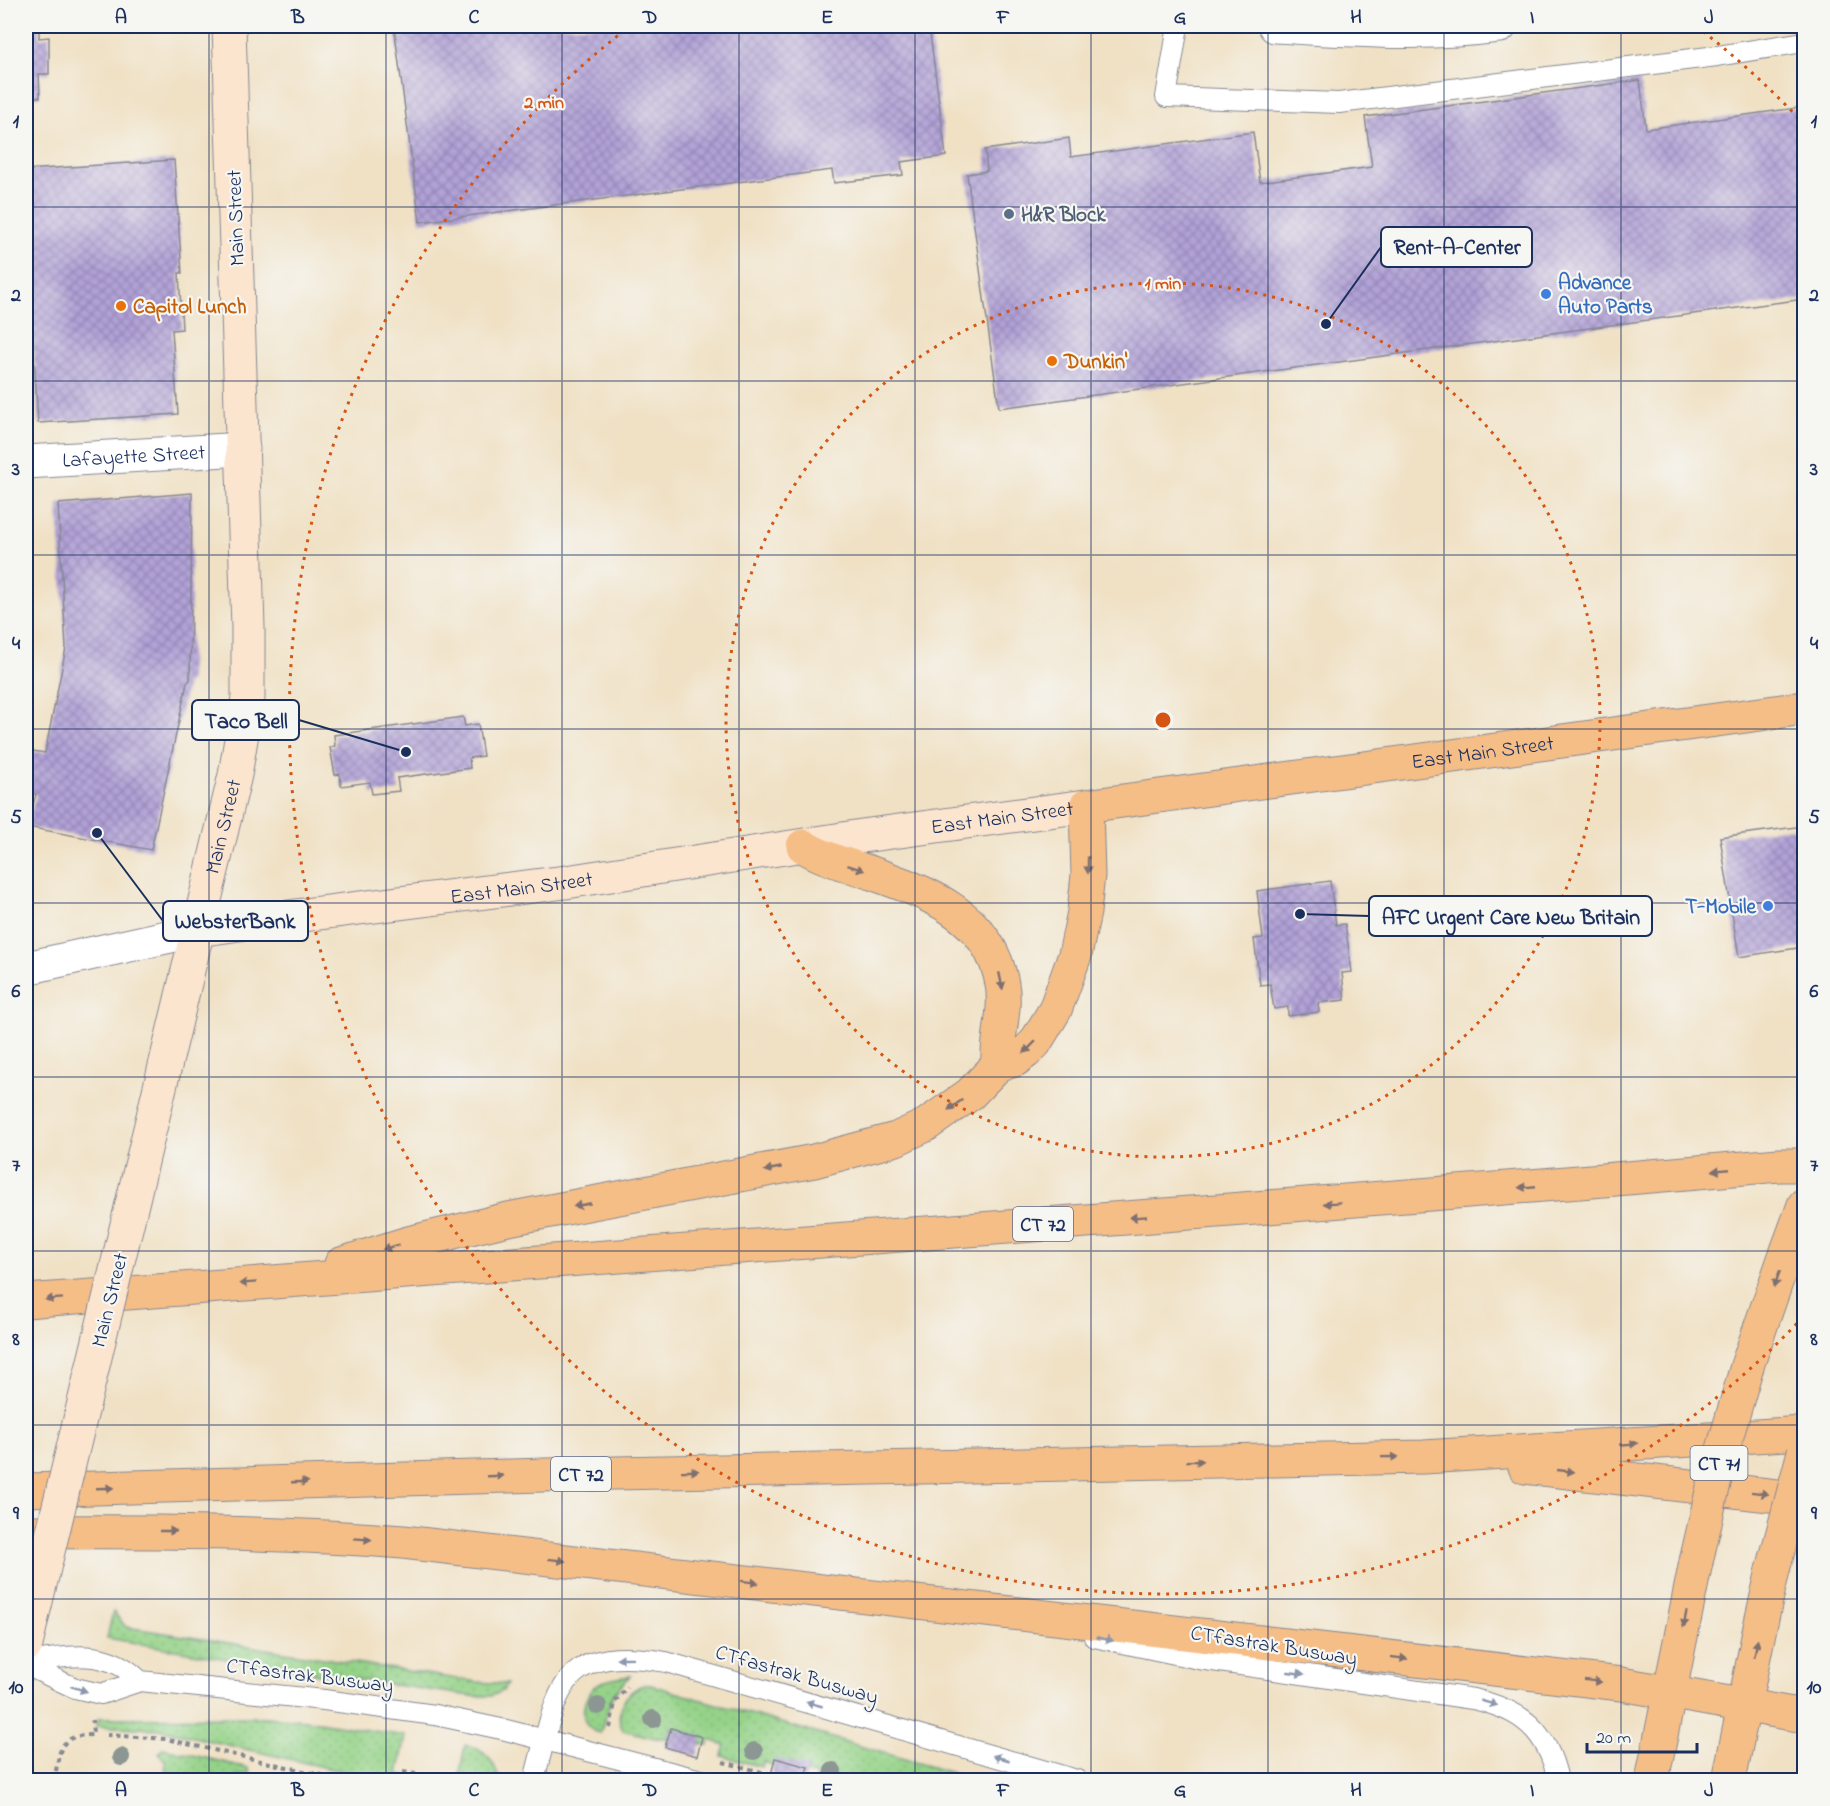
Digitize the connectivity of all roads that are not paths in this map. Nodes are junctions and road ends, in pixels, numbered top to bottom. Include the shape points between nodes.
1 (229, 26) edge
2 (1178, 26) edge
3 (1275, 26) edge
4 (1500, 26) edge
5 (1804, 42) edge
6 (243, 449) junction
7 (26, 462) edge
8 (1802, 709) edge
9 (1086, 806) junction
10 (803, 846) junction
11 (198, 930) junction
12 (26, 968) edge
13 (998, 1065) junction
14 (1796, 1163) edge
15 (1804, 1205) edge
16 (306, 1279) junction
17 (26, 1301) edge
18 (1804, 1433) edge
19 (1804, 1452) edge
20 (1424, 1457) junction
21 (26, 1490) edge
22 (1804, 1499) edge
23 (26, 1532) edge
24 (945, 1605) junction
25 (29, 1631) edge
26 (26, 1664) edge
27 (140, 1681) junction
28 (1671, 1691) junction
29 (1744, 1705) junction
30 (1804, 1716) edge
31 (545, 1739) junction
32 (534, 1780) edge
33 (700, 1780) edge
34 (1077, 1780) edge
35 (1557, 1780) edge
36 (1652, 1780) edge
37 (1729, 1780) edge

1 - 6 main road, Main Street
2 - 5 lane via 1166,96 1339,103
3 - 4 street via 1397,33
6 - 7 street, Lafayette Street
6 - 11 main road, Main Street via 248,698 239,757
8 - 9 main road, East Main Street
9 - 10 main road, East Main Street
9 -> 13 main road via 1088,875 1084,912 1066,984 1035,1043 1015,1060
10 - 11 main road, East Main Street via 566,882
10 -> 13 main road via 819,856 913,888 962,916 983,936 998,964 1004,992
11 - 12 street
11 - 25 main road, Main Street, bridge
13 -> 16 main road via 970,1094 926,1125 896,1139 814,1161 432,1236 366,1255
14 -> 16 main road, CT 72 via 1348,1202
15 -> 28 main road, CT 71, bridge via 1767,1306 1717,1470
16 -> 17 main road, CT 72
20 -> 18 main road
29 -> 19 main road, bridge
21 -> 20 main road, CT 72 via 638,1472
20 -> 22 main road
23 -> 24 main road via 179,1531 403,1542
24 -> 28 main road
24 -> 35 lane, CTfastrak Busway via 1199,1659 1494,1703 1528,1722 1549,1754
26 - 27 lane, CTfastrak Busway via 84,1655 121,1665
26 -> 27 lane, CTfastrak Busway via 75,1688 101,1694
27 - 31 lane, CTfastrak Busway via 381,1707
28 - 29 main road
28 - 36 main road, CT 71
29 - 30 main road
29 - 37 main road
31 - 32 lane, CTfastrak Busway
31 - 33 lane, CTfastrak Busway
34 -> 31 lane, CTfastrak Busway via 644,1658 600,1660 573,1674 555,1701

